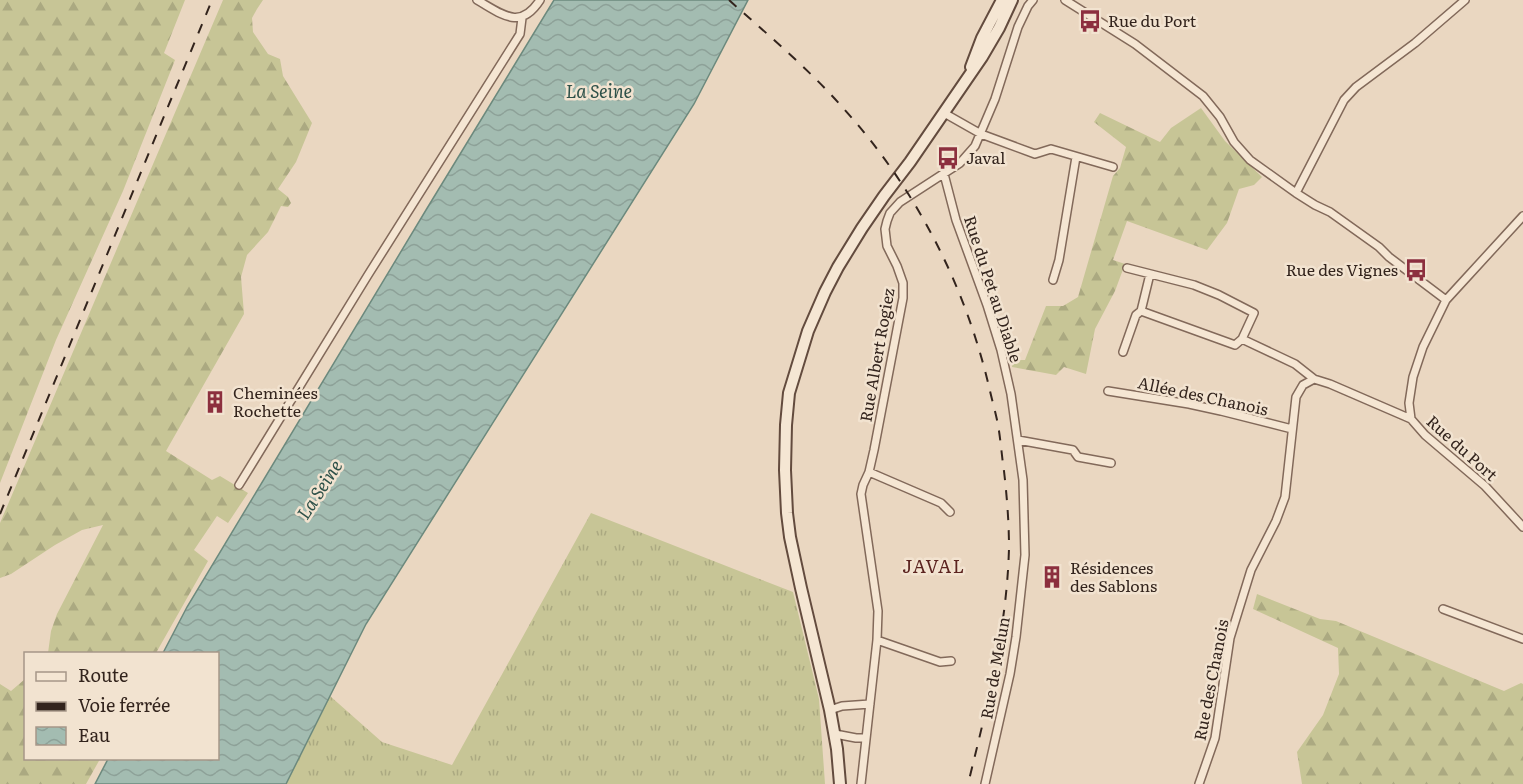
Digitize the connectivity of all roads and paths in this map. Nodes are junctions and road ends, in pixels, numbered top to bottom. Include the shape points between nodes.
1 (477, 0) edge
2 (540, 0) edge
3 (1002, 0) edge
4 (1012, 0) edge
5 (1033, 0) edge
6 (1065, 0) edge
7 (1465, 0) edge
8 (522, 18) junction
9 (968, 76) junction
10 (944, 113) junction
11 (981, 134) junction
12 (1076, 157) junction
13 (1113, 167) dead end
14 (944, 174) junction
15 (1296, 193) junction
16 (1523, 216) edge
17 (1127, 268) dead end
18 (1150, 274) junction
19 (1053, 280) dead end
20 (1446, 300) junction
21 (1141, 311) junction
22 (1242, 339) junction
23 (1123, 352) dead end
24 (1314, 379) junction
25 (1108, 391) dead end
26 (1411, 419) junction
27 (1292, 429) junction
28 (1018, 440) junction
29 (1111, 464) dead end
30 (869, 472) junction
31 (239, 485) dead end
32 (950, 512) dead end
33 (1523, 527) edge
34 (1025, 555) joint
35 (1443, 609) dead end
36 (1523, 639) edge
37 (877, 640) junction
38 (951, 661) dead end
39 (870, 705) junction
40 (830, 710) junction
41 (835, 734) junction
42 (866, 738) junction
43 (840, 784) edge
44 (861, 784) edge
45 (985, 784) edge
46 (1199, 784) edge

1 - 8 street via 507,17
2 - 8 street
3 - 9 main road
4 - 9 main road
5 - 11 street, Rue Albert Rogiez via 1018,27
6 - 15 street via 1135,44 1203,96 1250,160
7 - 15 street via 1344,99
8 - 31 street via 520,34
9 - 10 main road
10 - 11 street
10 - 40 main road via 856,237 825,292 807,331 789,393 784,470 790,537
11 - 12 street via 1035,154 1051,149
11 - 14 street, Rue Albert Rogiez via 960,163
12 - 13 street
12 - 19 street
14 - 28 street, Rue du Pet au Diable via 1001,350
14 - 30 street, Rue Albert Rogiez via 900,202 887,221 887,246 903,283 903,298
15 - 20 street via 1330,212
16 - 20 street
17 - 18 street
18 - 21 street
18 - 22 street via 1194,285 1254,313
20 - 26 street, Rue du Port via 1413,377
21 - 22 street via 1235,345
21 - 23 street
22 - 24 street via 1295,364
24 - 26 street
24 - 27 street, Rue des Chanois via 1303,385 1296,397
25 - 27 street, Allée des Chanois via 1189,404
26 - 33 street, Rue du Port via 1485,486
27 - 46 street, Rue des Chanois via 1285,497 1251,570 1230,638 1215,738
28 - 29 street via 1073,450 1078,458
28 - 34 street, Rue du Pet au Diable
30 - 32 street via 941,503
30 - 37 street, Rue Albert Rogiez via 861,494 878,611
34 - 45 street, Rue de Melun via 1012,664
35 - 36 street
37 - 38 street via 940,662
37 - 39 street, Rue Albert Rogiez
39 - 40 street
39 - 42 street, Rue Albert Rogiez
40 - 41 main road
41 - 42 street
41 - 43 main road
42 - 44 street, Rue Albert Rogiez

